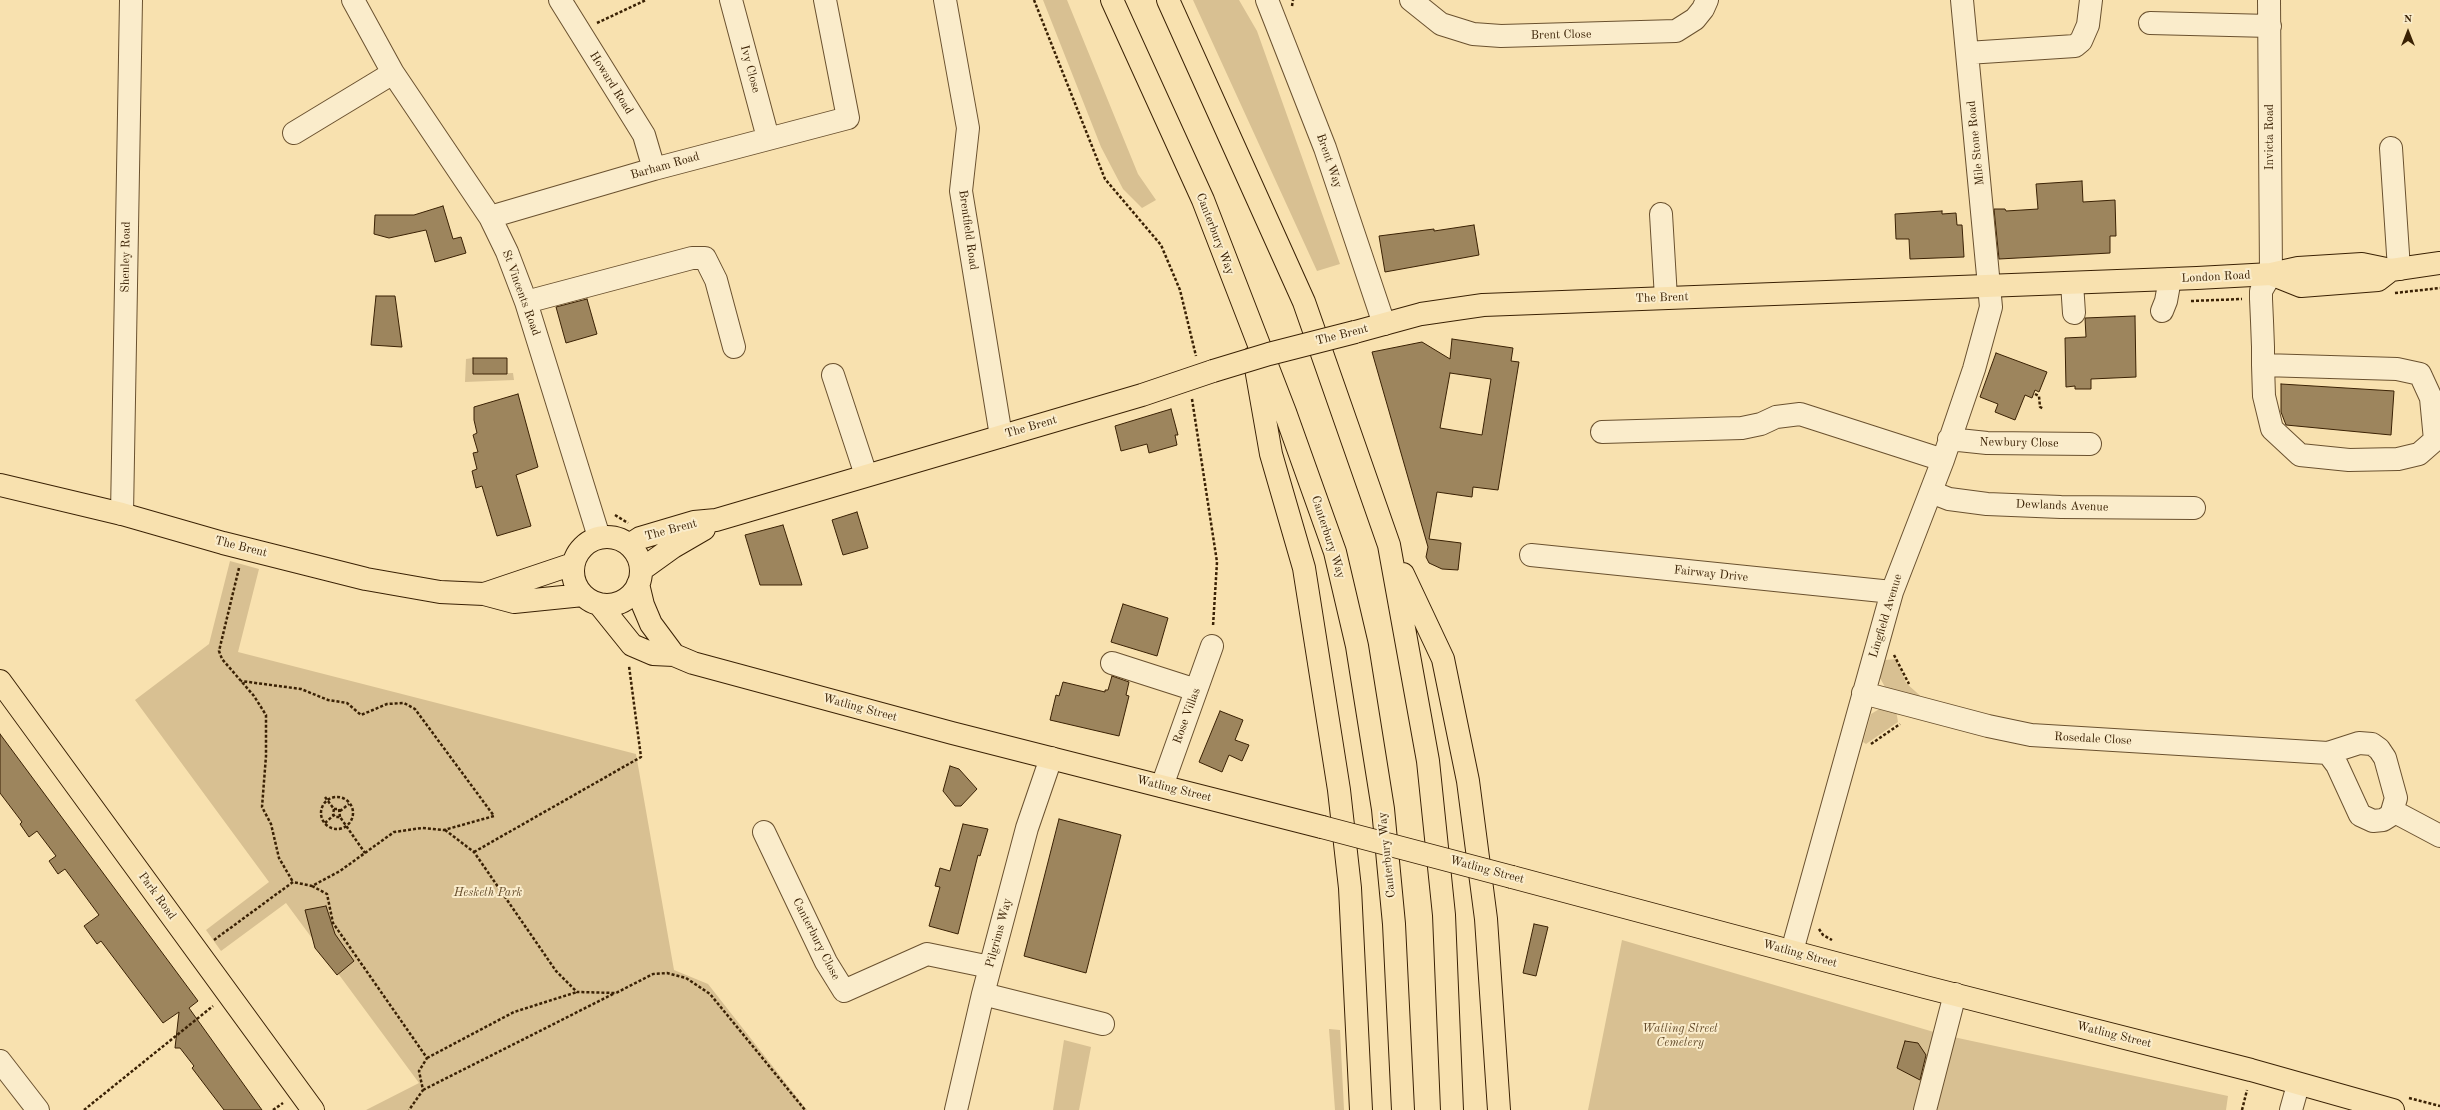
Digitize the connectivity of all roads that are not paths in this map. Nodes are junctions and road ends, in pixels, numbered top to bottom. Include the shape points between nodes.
1 (131, 0) edge
2 (353, 0) edge
3 (560, 0) edge
4 (731, 0) edge
5 (825, 0) edge
6 (945, 0) edge
7 (1112, 0) edge
8 (1168, 0) edge
9 (1411, 0) edge
10 (1707, 0) edge
11 (1962, 0) edge
12 (2091, 0) edge
13 (2269, 0) edge
14 (1268, 1) edge
15 (2150, 23) dead end
16 (2270, 26) junction
17 (1967, 53) junction
18 (394, 73) junction
19 (294, 133) dead end
20 (768, 138) junction
21 (2391, 148) dead end
22 (654, 169) junction
23 (1661, 214) dead end
24 (490, 217) junction
25 (2439, 267) edge
26 (2395, 270) junction
27 (2271, 274) junction
28 (2170, 279) junction
29 (2072, 283) junction
30 (1990, 286) junction
31 (1666, 298) junction
32 (526, 302) junction
33 (2164, 306) road end
34 (2074, 314) dead end
35 (1249, 320) junction
36 (1384, 324) junction
37 (734, 347) dead end
38 (2263, 365) junction
39 (833, 375) dead end
40 (1602, 432) dead end
41 (1001, 436) junction
42 (1949, 439) junction
43 (2090, 444) dead end
44 (1943, 460) junction
45 (866, 475) junction
46 (0, 485) edge
47 (1931, 492) junction
48 (2194, 508) dead end
49 (122, 514) junction
50 (716, 520) junction
51 (631, 534) junction
52 (599, 537) junction
53 (1389, 545) junction
54 (1531, 555) dead end
55 (573, 564) junction
56 (639, 577) junction
57 (1892, 592) junction
58 (484, 594) junction
59 (591, 600) junction
60 (1212, 646) road end
61 (674, 655) junction
62 (1112, 663) dead end
63 (0, 681) edge
64 (1196, 690) junction
65 (1863, 693) junction
66 (2328, 753) junction
67 (1051, 758) junction
68 (1162, 786) junction
69 (2394, 811) junction
70 (764, 832) dead end
71 (2440, 836) edge
72 (1792, 951) junction
73 (990, 967) junction
74 (983, 994) junction
75 (1955, 994) junction
76 (1103, 1024) dead end
77 (0, 1061) edge
78 (2298, 1085) junction
79 (2398, 1103) edge
80 (306, 1107) edge
81 (38, 1110) edge
82 (956, 1110) edge
83 (1361, 1110) edge
84 (1403, 1110) edge
85 (1452, 1110) edge
86 (1499, 1110) edge
87 (1925, 1110) edge
88 (2291, 1110) edge

1 - 49 street, Shenley Road
2 - 18 street, St Vincents Road
3 - 22 street, Howard Road via 644,135
4 - 20 street, Ivy Close
5 - 20 street, Barham Road via 848,118
6 - 41 street, Brentfield Road via 968,128 961,191
7 - 35 main road, Canterbury Way via 1203,200
8 - 53 main road via 1304,302
9 - 10 street, Brent Close via 1441,24 1473,34 1501,36 1676,31 1695,19
11 - 17 street, Mile Stone Road
12 - 17 street via 2088,25 2075,46
13 - 16 street, Invicta Road
14 - 36 street, Brent Way via 1324,148
15 - 16 street
16 - 27 street, Invicta Road
17 - 30 street, Mile Stone Road
18 - 19 street
18 - 24 street, St Vincents Road
20 - 22 street, Barham Road
21 - 26 street
22 - 24 street, Barham Road
23 - 31 street
24 - 32 street, St Vincents Road via 507,252
25 - 26 main road
26 - 27 main road via 2378,280 2301,286
27 - 28 main road, London Road
27 - 38 street via 2262,291
28 - 29 main road, London Road
28 - 33 street
29 - 30 main road, London Road
29 - 34 street
30 - 31 main road, The Brent
30 - 42 street, Lingfield Avenue via 1991,307 1974,369
31 - 36 main road, The Brent via 1479,305 1421,314
32 - 37 street via 692,258 705,258 716,280
32 - 52 street, St Vincents Road
35 - 83 main road via 1271,454 1304,568 1339,790 1350,888
35 - 84 main road, Canterbury Way via 1335,552 1357,646 1383,809 1394,924
36 - 41 main road, The Brent, bridge via 1269,354
38 - 38 street via 2264,396 2272,429 2300,455 2349,460 2398,460 2419,454 2435,440 2431,398 2420,374 2397,369
39 - 45 street
40 - 44 street via 1742,428 1761,424 1776,417 1800,414
41 - 45 main road, The Brent
42 - 43 street, Newbury Close via 1987,443
42 - 44 street, Lingfield Avenue
44 - 47 street, Lingfield Avenue
45 - 50 main road, The Brent
46 - 49 main road, The Brent
47 - 48 street, Dewlands Avenue via 1949,498 1987,504
47 - 57 street, Lingfield Avenue
49 - 58 main road, The Brent via 366,579 429,590
50 - 51 main road, The Brent via 694,522 640,538
50 - 56 main road, The Brent via 673,547
51 - 52 main road, The Brent via 614,538
51 - 56 main road, The Brent via 638,555
52 - 55 main road via 583,545
53 - 85 main road via 1428,761 1444,915
53 - 86 main road via 1443,659 1468,781 1486,919
54 - 57 street, Fairway Drive
55 - 58 main road, The Brent via 545,576 514,582
55 - 59 main road via 575,582
56 - 59 main road, The Brent via 632,594 624,602 606,606
56 - 61 main road via 643,605 651,624
57 - 65 street, Lingfield Avenue
58 - 59 main road, The Brent via 514,602
59 - 61 main road, Watling Street via 632,645 653,654
60 - 64 street, Rose Villas
61 - 67 main road, Watling Street via 693,663
62 - 64 street
63 - 80 main road, Park Road via 229,994
64 - 68 street, Rose Villas
65 - 66 street, Rosedale Close via 2031,735
65 - 72 street, Lingfield Avenue
66 - 69 street via 2356,810 2362,817 2380,821
66 - 69 street, Rosedale Close via 2359,743 2377,747 2385,758 2396,798
67 - 68 main road, Watling Street
67 - 73 street, Pilgrims Way via 1028,822
68 - 72 main road, Watling Street, bridge
69 - 71 street
70 - 73 street, Canterbury Close via 826,962 844,991 927,954
72 - 75 main road, Watling Street
73 - 74 street, Pilgrims Way
74 - 76 street
74 - 82 street, Pilgrims Way
75 - 78 main road, Watling Street via 2251,1070
75 - 87 street
77 - 81 street
78 - 79 main road, Watling Street
78 - 88 street

